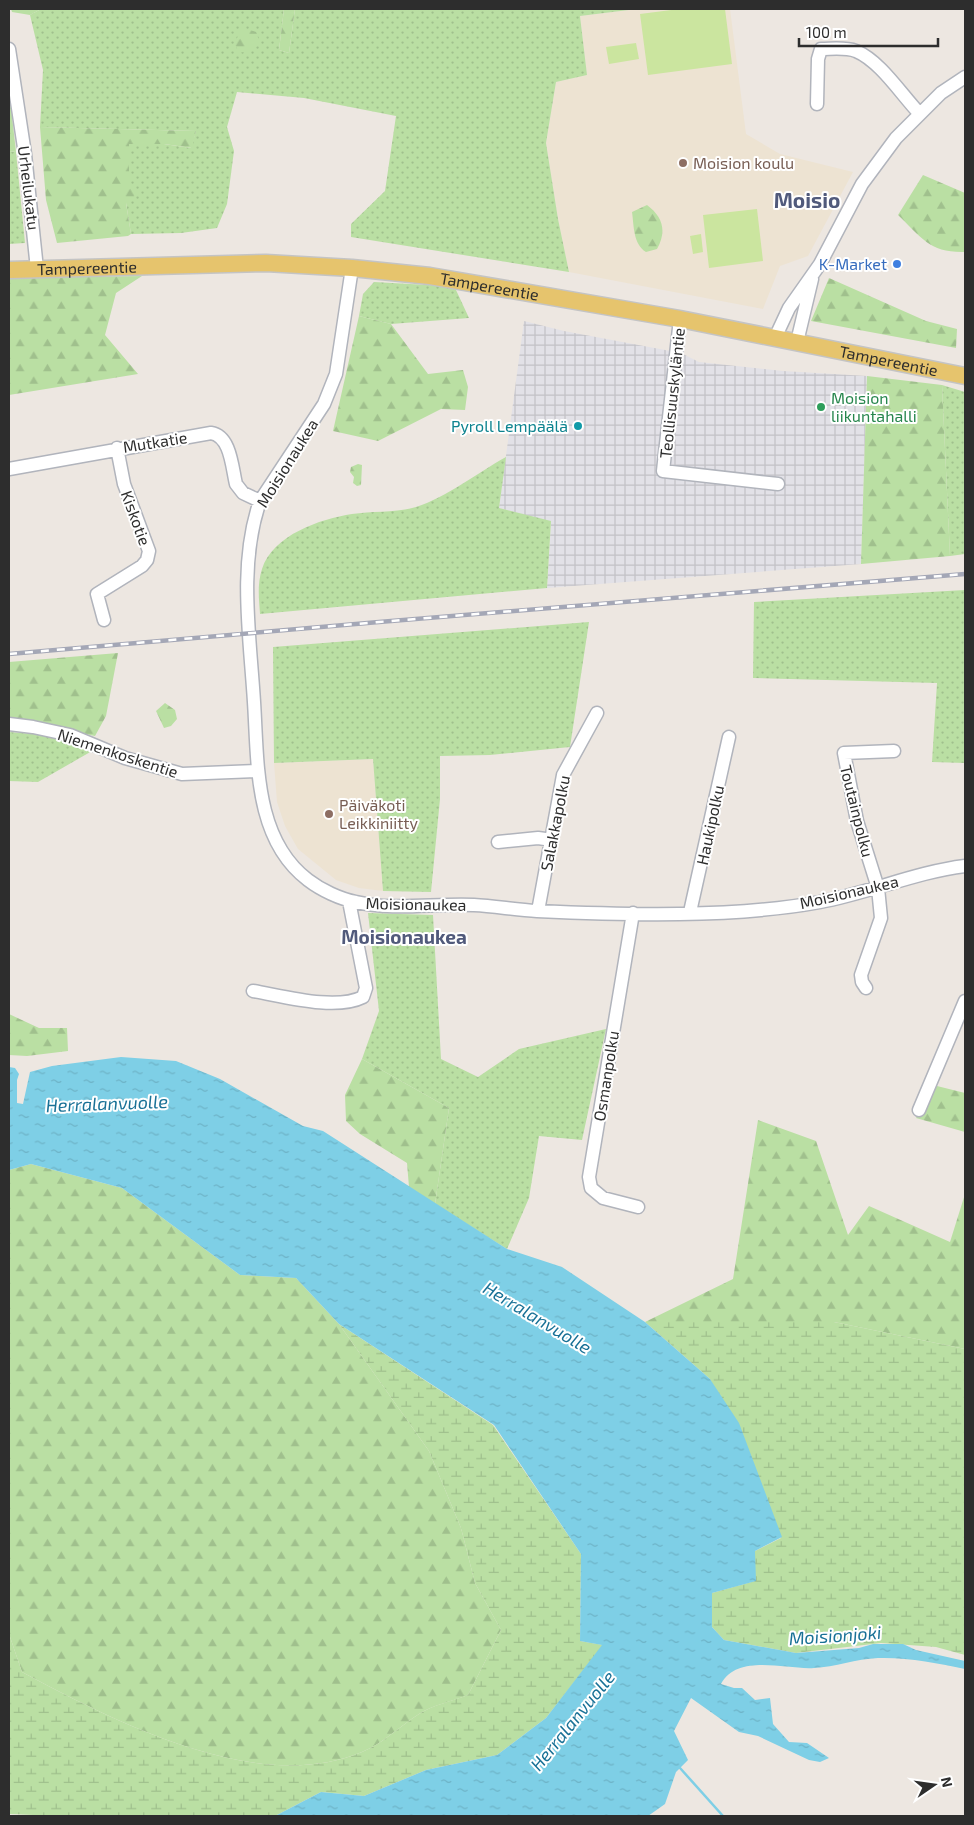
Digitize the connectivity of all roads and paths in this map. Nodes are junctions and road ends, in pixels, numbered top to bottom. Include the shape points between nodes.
1 (9, 48) edge
2 (965, 77) edge
3 (817, 104) dead end
4 (919, 113) junction
5 (352, 268) junction
6 (37, 269) junction
7 (9, 270) edge
8 (814, 274) junction
9 (680, 319) junction
10 (776, 338) junction
11 (797, 342) junction
12 (965, 376) edge
13 (118, 448) junction
14 (9, 469) edge
15 (778, 484) dead end
16 (260, 501) junction
17 (104, 620) dead end
18 (597, 713) dead end
19 (9, 724) edge
20 (730, 737) dead end
21 (894, 750) dead end
22 (258, 771) junction
23 (552, 840) junction
24 (498, 842) dead end
25 (965, 866) edge
26 (878, 888) junction
27 (349, 901) junction
28 (538, 911) junction
29 (690, 912) junction
30 (633, 913) junction
31 (866, 988) dead end
32 (254, 991) dead end
33 (965, 1001) edge
34 (919, 1110) dead end
35 (638, 1207) dead end

1 - 6 street, Urheilukatu
2 - 4 street
3 - 4 street via 821,49 848,49 857,52 890,79
4 - 8 street via 862,184
5 - 6 main road, Tampereentie via 266,263
5 - 9 main road, Tampereentie via 430,276
5 - 16 street, Moisionaukea via 336,374 324,404
6 - 7 main road, Tampereentie
8 - 10 street via 789,308
8 - 11 street
9 - 10 main road, Tampereentie
9 - 15 street, Teollisuuskyläntie via 663,471
10 - 11 main road, Tampereentie
11 - 12 main road, Tampereentie
13 - 14 street, Mutkatie
13 - 16 street, Mutkatie via 219,434 224,440 236,484 243,493
13 - 17 street, Kiskotie via 124,484 149,551 142,566 98,594
16 - 22 street, Moisionaukea via 251,534 247,587
18 - 23 street, Salakkapolku via 562,775
19 - 22 street, Niemenkoskentie via 70,735 125,758 182,774
20 - 29 street, Haukipolku
21 - 26 street, Toutainpolku via 844,753 857,821
22 - 27 street, Moisionaukea via 265,814 278,844 292,864 307,880
23 - 24 street via 538,838
23 - 28 street, Salakkapolku
25 - 26 street, Moisionaukea
26 - 29 street, Moisionaukea via 799,905
26 - 31 street via 881,918 861,975
27 - 28 street, Moisionaukea via 383,906 474,905
27 - 32 street via 366,988 363,998 340,1003
28 - 30 street, Moisionaukea
29 - 30 street, Moisionaukea
30 - 35 street, Osmanpolku via 589,1177 591,1188 603,1198
33 - 34 street

